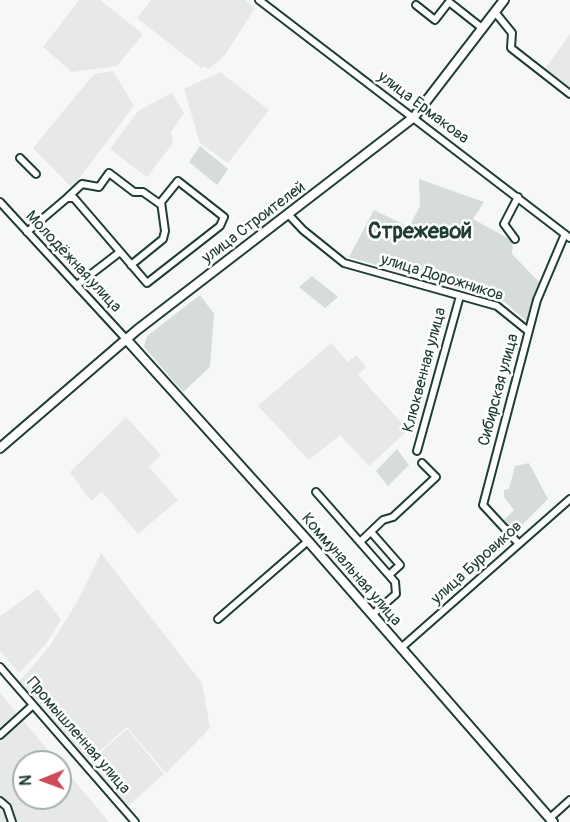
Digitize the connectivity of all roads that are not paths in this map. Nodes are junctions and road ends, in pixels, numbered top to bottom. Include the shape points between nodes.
1 (259, 0) edge
2 (504, 0) edge
3 (267, 2) edge
4 (416, 5) dead end
5 (495, 12) junction
6 (482, 28) junction
7 (570, 94) edge
8 (414, 117) junction
9 (20, 158) dead end
10 (36, 174) dead end
11 (518, 197) junction
12 (66, 198) junction
13 (0, 202) edge
14 (160, 204) junction
15 (288, 214) junction
16 (27, 232) junction
17 (567, 236) edge
18 (515, 239) dead end
19 (120, 252) junction
20 (131, 265) junction
21 (76, 285) junction
22 (460, 296) junction
23 (528, 331) junction
24 (126, 339) junction
25 (0, 448) edge
26 (417, 452) dead end
27 (422, 462) dead end
28 (316, 492) dead end
29 (570, 499) edge
30 (371, 532) junction
31 (309, 541) junction
32 (360, 542) junction
33 (519, 543) junction
34 (389, 575) junction
35 (372, 615) junction
36 (218, 618) dead end
37 (401, 648) junction
38 (0, 667) edge
39 (33, 705) junction
40 (0, 735) edge
41 (0, 801) edge
42 (570, 801) edge
43 (551, 820) edge
44 (12, 822) edge
45 (135, 822) edge

1 - 3 street, улица Ермакова
2 - 5 main road, улица Строителей
3 - 8 street, улица Ермакова
4 - 6 street via 435,20 449,2
5 - 6 main road, улица Строителей
5 - 7 street via 512,33 511,48
6 - 8 main road, улица Строителей
8 - 11 street, улица Ермакова
8 - 15 main road, улица Строителей
9 - 10 street
11 - 17 street, улица Ермакова
11 - 18 street via 504,224
12 - 14 street via 82,184 99,187 109,173 134,192 143,192
12 - 16 street
12 - 19 street via 74,198
13 - 16 street, Молодёжная улица
14 - 20 street via 163,239
14 - 20 street via 178,181 224,217 220,226 147,286
15 - 22 street, улица Дорожников via 344,263
15 - 24 main road, улица Строителей
16 - 21 street, Молодёжная улица
17 - 23 street, Сибирская улица via 543,282
19 - 20 street
19 - 21 street
21 - 24 street, Молодёжная улица
22 - 23 street, улица Дорожников via 497,306
22 - 26 street, Клюквенная улица
23 - 33 street, Сибирская улица via 483,505
24 - 25 main road, улица Строителей
24 - 31 main road, Коммунальная улица
27 - 30 street via 436,477
28 - 32 street
29 - 33 street, улица Буровиков
30 - 32 street
30 - 34 street via 400,566
31 - 35 main road, Коммунальная улица
31 - 36 street
32 - 34 street
33 - 37 street, улица Буровиков
34 - 35 street via 395,582 396,594
35 - 37 main road, Коммунальная улица
37 - 43 main road, Коммунальная улица
38 - 39 street, Промышленная улица
39 - 40 street
39 - 45 street, Промышленная улица
41 - 44 street via 7,807
42 - 43 street

